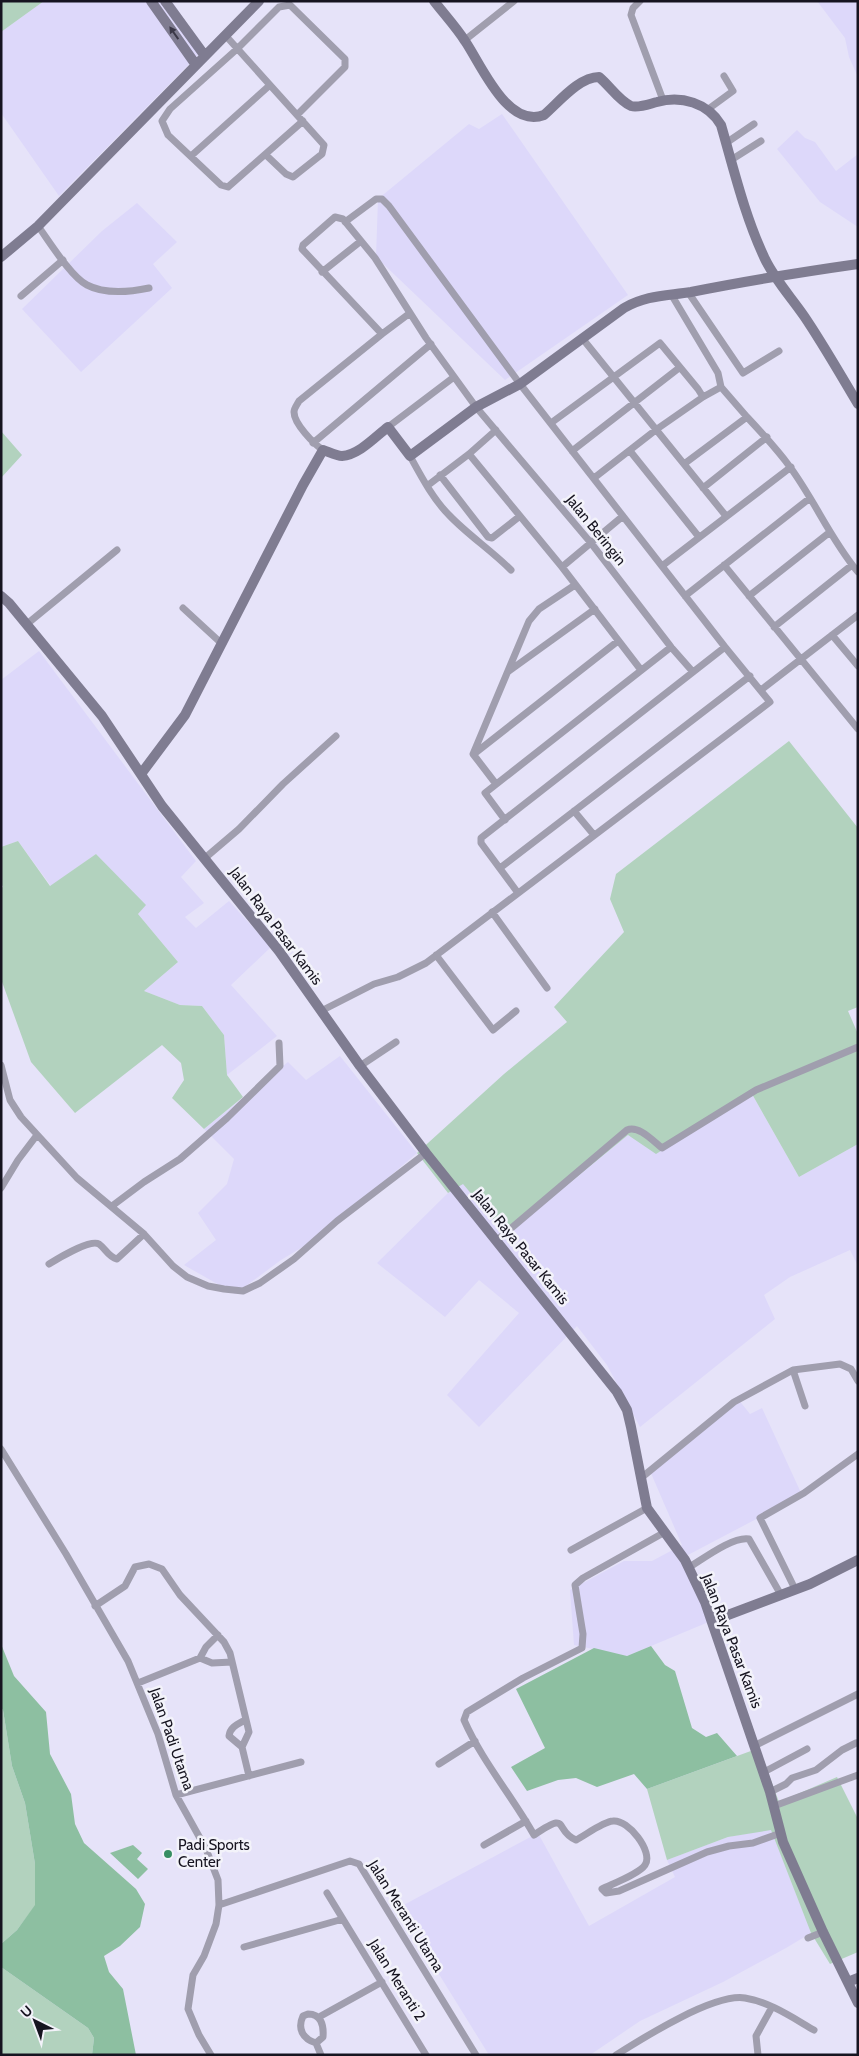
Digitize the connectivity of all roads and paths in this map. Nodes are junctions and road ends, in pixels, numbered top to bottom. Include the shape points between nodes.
1 (151, 1) edge
2 (165, 1) edge
3 (259, 1) edge
4 (434, 1) edge
5 (514, 1) edge
6 (640, 1) edge
7 (226, 36) junction
8 (465, 40) junction
9 (237, 49) junction
10 (205, 56) junction
11 (196, 65) junction
12 (724, 76) dead end
13 (270, 85) junction
14 (663, 100) junction
15 (707, 110) junction
16 (300, 118) junction
17 (754, 124) dead end
18 (761, 141) dead end
19 (726, 143) junction
20 (266, 155) junction
21 (191, 156) junction
22 (731, 160) junction
23 (345, 222) junction
24 (38, 226) junction
25 (361, 241) junction
26 (1, 257) edge
27 (63, 260) junction
28 (858, 264) edge
29 (322, 272) junction
30 (774, 276) junction
31 (149, 288) dead end
32 (688, 292) junction
33 (671, 294) junction
34 (21, 296) dead end
35 (410, 313) junction
36 (382, 334) junction
37 (582, 338) junction
38 (431, 344) junction
39 (779, 351) dead end
40 (679, 368) junction
41 (454, 377) junction
42 (614, 379) junction
43 (520, 384) junction
44 (721, 387) junction
45 (703, 397) junction
46 (635, 402) junction
47 (858, 404) edge
48 (476, 407) junction
49 (747, 417) junction
50 (551, 423) junction
51 (388, 427) junction
52 (657, 429) junction
53 (496, 430) junction
54 (767, 437) junction
55 (313, 443) junction
56 (323, 450) junction
57 (572, 451) junction
58 (630, 451) junction
59 (469, 454) junction
60 (410, 456) junction
61 (684, 464) junction
62 (791, 467) junction
63 (440, 475) junction
64 (594, 478) junction
65 (427, 486) junction
66 (703, 488) junction
67 (810, 498) junction
68 (520, 516) junction
69 (623, 516) junction
70 (726, 516) junction
71 (830, 532) junction
72 (699, 537) junction
73 (591, 543) junction
74 (117, 550) dead end
75 (724, 565) junction
76 (852, 565) junction
77 (662, 566) junction
78 (562, 567) junction
79 (511, 570) dead end
80 (858, 572) edge
81 (575, 585) junction
82 (1, 596) edge
83 (685, 596) junction
84 (750, 596) junction
85 (183, 608) dead end
86 (595, 609) junction
87 (858, 615) edge
88 (27, 624) junction
89 (774, 627) junction
90 (832, 635) junction
91 (618, 641) junction
92 (221, 643) junction
93 (671, 647) junction
94 (725, 647) junction
95 (801, 660) junction
96 (858, 666) edge
97 (641, 670) junction
98 (509, 672) junction
99 (693, 672) junction
100 (750, 676) junction
101 (761, 690) junction
102 (858, 729) edge
103 (336, 736) dead end
104 (473, 754) junction
105 (141, 774) junction
106 (496, 784) junction
107 (574, 811) junction
108 (505, 820) junction
109 (594, 835) junction
110 (205, 858) junction
111 (500, 868) junction
112 (518, 893) junction
113 (492, 912) junction
114 (436, 955) junction
115 (547, 988) dead end
116 (516, 1010) dead end
117 (321, 1011) junction
118 (396, 1042) dead end
119 (278, 1043) dead end
120 (858, 1047) edge
121 (1, 1065) edge
122 (360, 1066) junction
123 (37, 1135) junction
124 (426, 1153) junction
125 (1, 1188) edge
126 (112, 1206) junction
127 (144, 1234) junction
128 (496, 1241) junction
129 (49, 1264) dead end
130 (793, 1370) junction
131 (858, 1381) edge
132 (805, 1406) dead end
133 (1, 1449) edge
134 (858, 1454) edge
135 (641, 1478) junction
136 (647, 1508) junction
137 (665, 1532) junction
138 (571, 1550) dead end
139 (858, 1560) edge
140 (688, 1568) junction
141 (795, 1589) junction
142 (781, 1595) junction
143 (95, 1606) junction
144 (712, 1621) junction
145 (218, 1636) junction
146 (200, 1658) junction
147 (232, 1662) junction
148 (138, 1683) junction
149 (858, 1694) edge
150 (245, 1720) junction
151 (475, 1741) junction
152 (856, 1743) dead end
153 (754, 1746) junction
154 (242, 1747) junction
155 (807, 1749) dead end
156 (301, 1762) dead end
157 (438, 1764) dead end
158 (764, 1772) junction
159 (858, 1775) edge
160 (249, 1776) junction
161 (770, 1792) junction
162 (176, 1795) junction
163 (774, 1806) junction
164 (526, 1821) junction
165 (781, 1833) junction
166 (484, 1845) dead end
167 (327, 1893) dead end
168 (219, 1905) junction
169 (343, 1919) junction
170 (823, 1932) junction
171 (808, 1938) dead end
172 (244, 1947) dead end
173 (853, 1980) edge
174 (382, 1982) junction
175 (858, 2003) edge
176 (772, 2007) junction
177 (319, 2017) junction
178 (814, 2030) dead end
179 (316, 2043) junction
180 (618, 2054) edge
181 (211, 2055) edge
182 (321, 2055) edge
183 (426, 2055) edge
184 (476, 2055) edge
185 (758, 2055) edge

11 -> 1 street
2 - 10 street
3 - 7 street
4 - 8 street
5 - 8 street
6 - 14 street via 631,15
7 - 9 street
7 - 10 street
8 - 14 street via 501,98 530,117 544,115 590,77 599,77 629,105 636,107
9 - 13 street
9 - 16 street via 279,7 290,5 345,60 345,67
9 - 21 street via 164,116 163,127 168,135
10 - 11 street
11 - 24 street
12 - 15 street via 733,90
13 - 16 street
13 - 21 street
14 - 15 street via 683,99
15 - 19 street via 716,116
16 - 20 street
16 - 20 street via 324,145 322,154 293,177
17 - 19 street
18 - 22 street
19 - 22 street
20 - 21 street via 228,187
22 - 30 street via 751,225
23 - 25 street, Jalan Beringin
23 - 29 street via 339,216 335,217 302,249
23 - 43 street via 376,199 382,199
24 - 26 street
24 - 27 street
25 - 29 street
25 - 35 street, Jalan Beringin
27 - 31 street via 88,286 118,292
27 - 34 street
28 - 30 street
29 - 36 street
30 - 32 street
30 - 47 street via 804,316
32 - 33 street
32 - 39 street via 742,372
33 - 37 street via 637,301
33 - 44 street via 718,372
35 - 36 street
35 - 38 street, Jalan Beringin
36 - 55 street via 295,407 295,417
37 - 42 street
37 - 43 street
38 - 41 street, Jalan Beringin
38 - 55 street
40 - 42 street via 660,343
40 - 45 street
40 - 46 street
41 - 48 street, Jalan Beringin
41 - 51 street
42 - 46 street
42 - 50 street
43 - 48 street
43 - 50 street
44 - 45 street
44 - 49 street
45 - 52 street
46 - 52 street
46 - 57 street
48 - 53 street, Jalan Beringin
48 - 60 street
49 - 54 street
49 - 61 street
50 - 57 street
51 - 56 street via 348,455 340,456
51 - 60 street
52 - 58 street
52 - 61 street
53 - 59 street
53 - 73 street, Jalan Beringin
54 - 62 street
54 - 66 street
55 - 56 street
56 - 92 street
57 - 64 street
58 - 64 street
58 - 72 street
59 - 63 street
59 - 68 street
60 - 65 street
61 - 66 street
62 - 67 street
62 - 70 street
63 - 65 street
63 - 68 street via 488,537 492,538
64 - 69 street
65 - 79 street via 448,514
66 - 70 street
67 - 71 street
67 - 75 street
68 - 78 street
69 - 73 street
69 - 77 street
70 - 72 street
71 - 76 street
71 - 84 street
72 - 77 street
73 - 78 street
73 - 93 street, Jalan Beringin
74 - 88 street
75 - 83 street
75 - 84 street
76 - 80 street
76 - 89 street
77 - 83 street
78 - 81 street
81 - 86 street
81 - 98 street via 533,615
82 - 88 street, Jalan Raya Pasar Kamis
83 - 94 street
84 - 89 street
85 - 92 street
86 - 91 street
86 - 98 street
87 - 90 street
88 - 105 street, Jalan Raya Pasar Kamis via 102,716
89 - 95 street
90 - 95 street
90 - 96 street
91 - 97 street
91 - 104 street
92 - 105 street via 184,715
93 - 97 street
93 - 99 street, Jalan Beringin
94 - 99 street
94 - 100 street
95 - 101 street
95 - 102 street
97 - 106 street
98 - 104 street
99 - 108 street
100 - 101 street
100 - 107 street
101 - 109 street via 770,702
103 - 110 street via 240,829
104 - 106 street
105 - 110 street, Jalan Raya Pasar Kamis via 162,806
106 - 108 street via 485,793
107 - 109 street
107 - 111 street
108 - 111 street via 480,841
109 - 112 street
110 - 117 street, Jalan Raya Pasar Kamis via 279,951
111 - 112 street
112 - 113 street
113 - 114 street
113 - 115 street
114 - 116 street via 493,1030
114 - 117 street via 409,972 374,984
117 - 122 street, Jalan Raya Pasar Kamis
118 - 122 street
119 - 126 street via 280,1066 180,1159
120 - 128 street via 756,1090 662,1148 637,1130 627,1130
121 - 123 street via 10,1100
122 - 124 street, Jalan Raya Pasar Kamis
123 - 125 street
123 - 126 street via 77,1178
124 - 127 street via 337,1221 294,1259 260,1283 242,1291 208,1286 187,1277
124 - 128 street, Jalan Raya Pasar Kamis
126 - 127 street
127 - 129 street via 117,1259 93,1243
128 - 135 street, Jalan Raya Pasar Kamis via 617,1392 627,1410
130 - 131 street via 840,1364 850,1369
130 - 132 street
130 - 135 street via 734,1402
133 - 143 street, Jalan Padi Utama
134 - 141 street via 804,1493 760,1518
135 - 136 street, Jalan Raya Pasar Kamis
136 - 137 street, Jalan Raya Pasar Kamis
136 - 138 street
137 - 140 street, Jalan Raya Pasar Kamis
137 - 151 street via 576,1583 584,1634 582,1648 523,1678 465,1714 464,1720
139 - 141 street
140 - 142 street via 731,1543 749,1538
140 - 144 street, Jalan Raya Pasar Kamis
141 - 142 street
142 - 144 street
143 - 145 street via 125,1586 135,1567 149,1564 162,1569 180,1595
143 - 148 street, Jalan Padi Utama
144 - 153 street, Jalan Raya Pasar Kamis
145 - 146 street
145 - 147 street via 230,1653
146 - 147 street via 212,1663
146 - 148 street
147 - 150 street
148 - 162 street, Jalan Padi Utama via 158,1734
149 - 153 street
150 - 154 street via 249,1732
150 - 154 street via 229,1732 231,1740
151 - 157 street
151 - 164 street
152 - 161 street via 816,1770 792,1778
153 - 158 street, Jalan Raya Pasar Kamis
154 - 160 street
155 - 158 street
156 - 160 street
158 - 161 street, Jalan Raya Pasar Kamis
159 - 163 street
160 - 162 street
161 - 163 street, Jalan Raya Pasar Kamis
162 - 168 street, Jalan Padi Utama via 213,1864 218,1880
163 - 165 street, Jalan Raya Pasar Kamis
164 - 165 street via 534,1835 552,1823 560,1824 576,1840 613,1821 633,1831 646,1853 646,1865 602,1889 609,1894 707,1852 753,1843
164 - 166 street
165 - 170 street, Jalan Raya Pasar Kamis
167 - 169 street, Jalan Meranti 2
168 - 181 street, Jalan Padi Utama via 212,1938 193,1975 188,2009
168 - 184 street, Jalan Meranti Utama via 350,1861 359,1864
169 - 172 street
169 - 174 street, Jalan Meranti 2
170 - 171 street
170 - 173 street, Jalan Raya Pasar Kamis
173 - 175 street, Jalan Raya Pasar Kamis
174 - 177 street
174 - 183 street, Jalan Meranti 2
176 - 178 street
176 - 180 street via 744,1998 725,1998 642,2038
176 - 185 street via 756,2036
177 - 179 street via 324,2029 323,2037
177 - 179 street via 314,2014 302,2016 300,2024 309,2041
179 - 182 street

